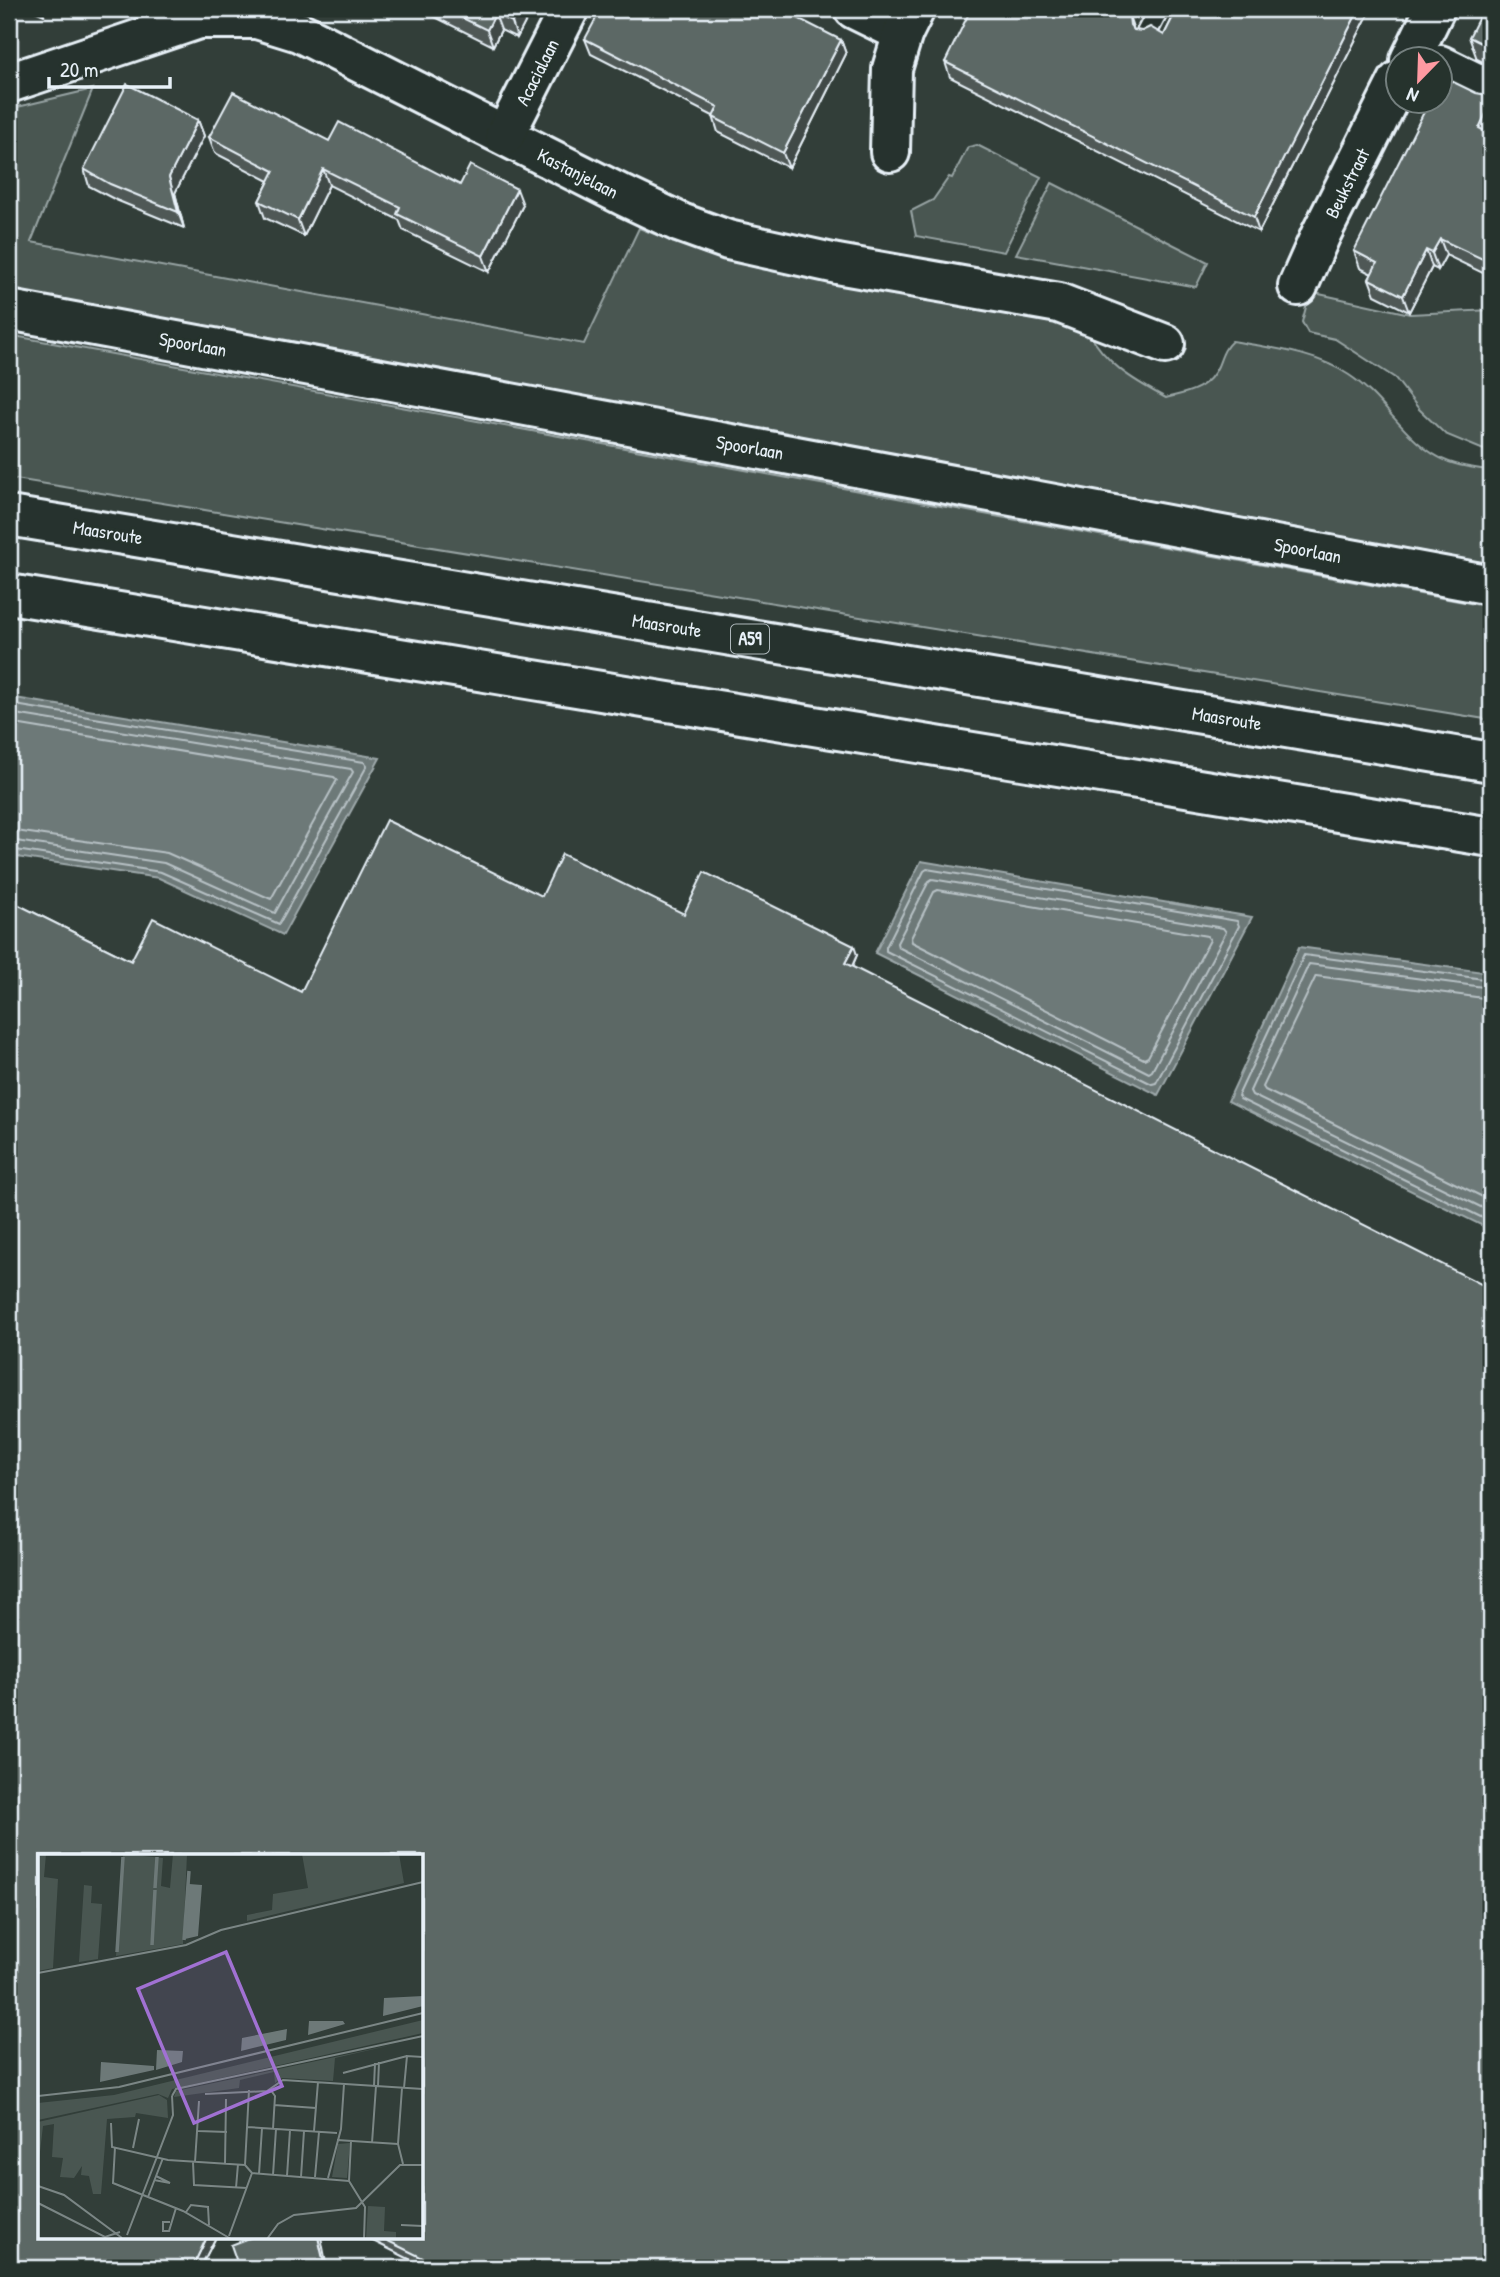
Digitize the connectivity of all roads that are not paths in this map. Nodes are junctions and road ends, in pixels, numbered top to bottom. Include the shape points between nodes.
1 (569, 9) edge
2 (853, 9) edge
3 (1159, 9) edge
4 (1435, 9) edge
5 (198, 14) edge
6 (285, 17) edge
7 (909, 21) edge
8 (1146, 34) edge
9 (1423, 46) edge
10 (1454, 76) edge
11 (9, 83) edge
12 (1491, 90) edge
13 (1388, 116) edge
14 (505, 135) junction
15 (890, 152) dead end
16 (1298, 286) dead end
17 (9, 310) edge
18 (1165, 345) dead end
19 (9, 516) edge
20 (1491, 585) edge
21 (9, 594) edge
22 (1491, 762) edge
23 (1491, 837) edge

1 - 14 main road, Acacialaan
2 - 7 main road
3 - 8 lane
4 - 9 main road, Beukstraat
5 - 6 main road, Kastanjelaan
5 - 11 main road, Kastanjelaan
6 - 14 main road, Kastanjelaan
7 - 15 main road via 892,69
10 - 12 main road
13 - 16 main road, Beukstraat via 1321,234
14 - 18 main road, Kastanjelaan via 681,223 727,240 1059,303
17 - 20 main road, Spoorlaan
19 - 22 main road, Maasroute / A59
21 - 23 main road

